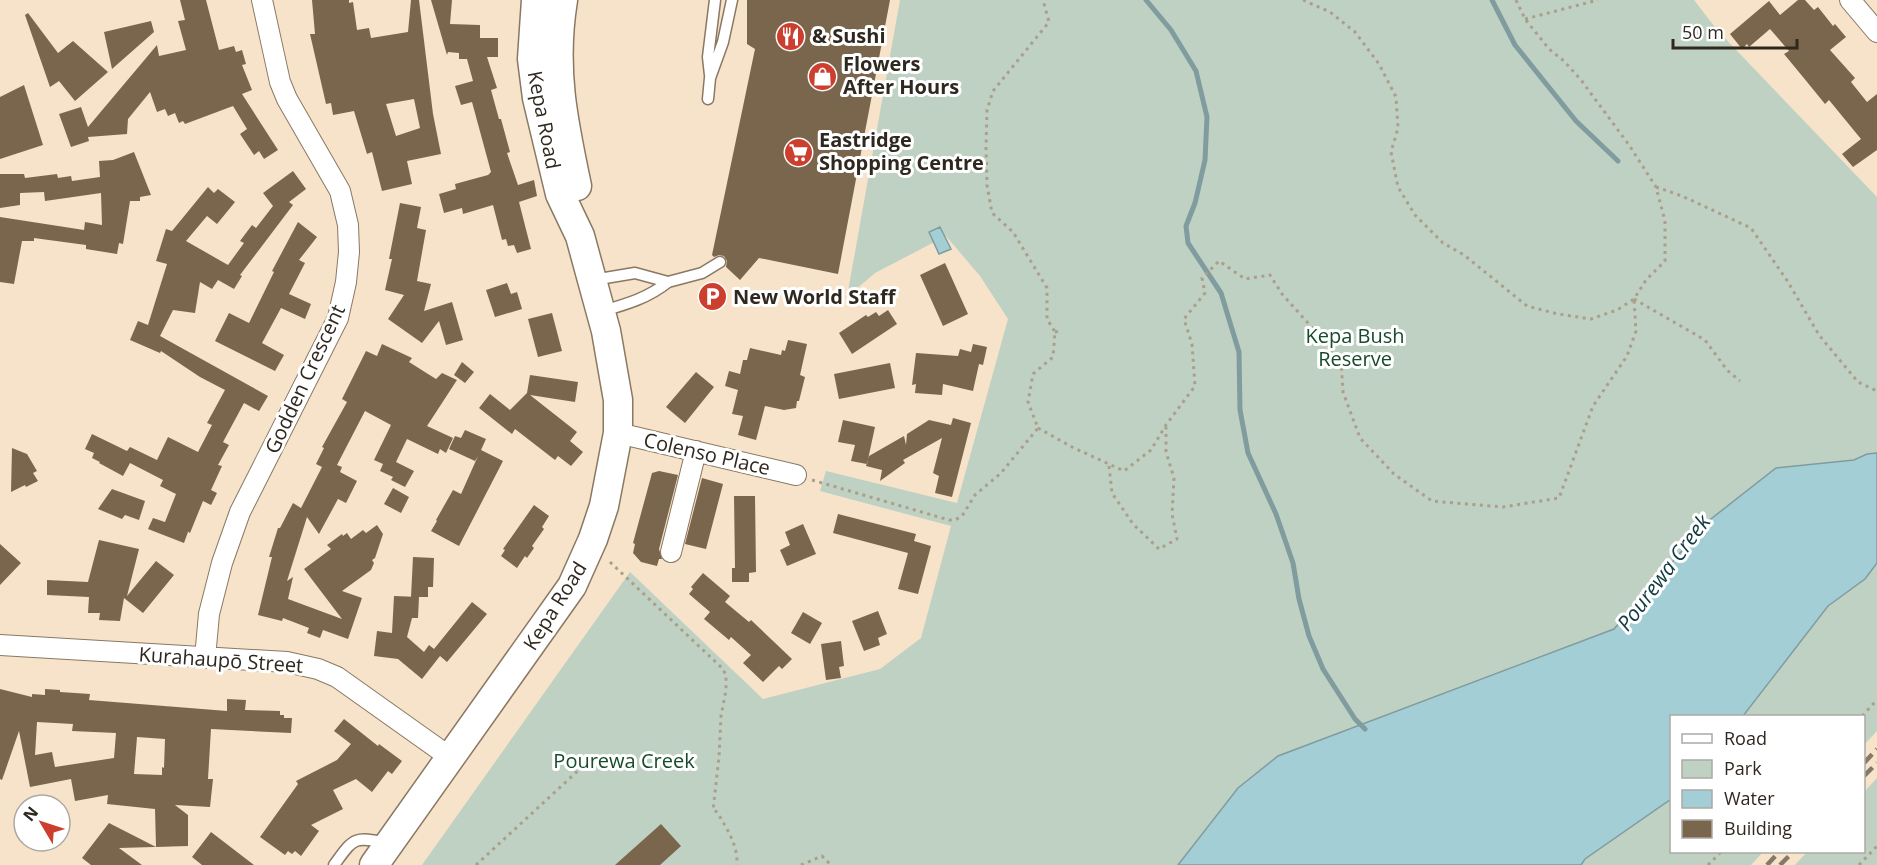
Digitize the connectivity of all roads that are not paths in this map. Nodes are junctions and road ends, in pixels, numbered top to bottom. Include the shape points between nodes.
1 (262, 0) edge
2 (536, 0) edge
3 (563, 0) edge
4 (715, 0) edge
5 (732, 0) edge
6 (1850, 0) edge
7 (1877, 33) edge
8 (710, 78) junction
9 (708, 99) dead end
10 (580, 236) junction
11 (720, 262) dead end
12 (592, 280) junction
13 (668, 282) junction
14 (600, 311) junction
15 (618, 433) junction
16 (696, 451) junction
17 (796, 475) road end
18 (671, 552) dead end
19 (0, 645) edge
20 (205, 658) junction
21 (451, 758) junction
22 (382, 854) edge
23 (334, 865) edge

1 - 20 street, Godden Crescent via 280,82 343,201 349,236 346,282 338,318 240,512 209,614
2 - 10 main road, Kepa Road via 532,59 537,98 560,194
3 - 10 main road, Kepa Road via 559,91 577,188
4 - 8 lane via 708,57
5 - 8 lane
6 - 7 street
8 - 9 lane
10 - 12 main road, Kepa Road
11 - 13 lane via 702,273
12 - 13 lane via 635,273
12 - 14 main road, Kepa Road
13 - 14 lane via 634,302
14 - 15 main road, Kepa Road via 618,400
15 - 16 street, Colenso Place
15 - 21 main road, Kepa Road via 604,506 572,586
16 - 17 street, Colenso Place
16 - 18 street
19 - 20 street, Kurahaupō Street
20 - 21 street, Kurahaupō Street via 288,662 328,672
21 - 22 main road, Kepa Road
22 - 23 lane via 368,839 358,839 349,843

